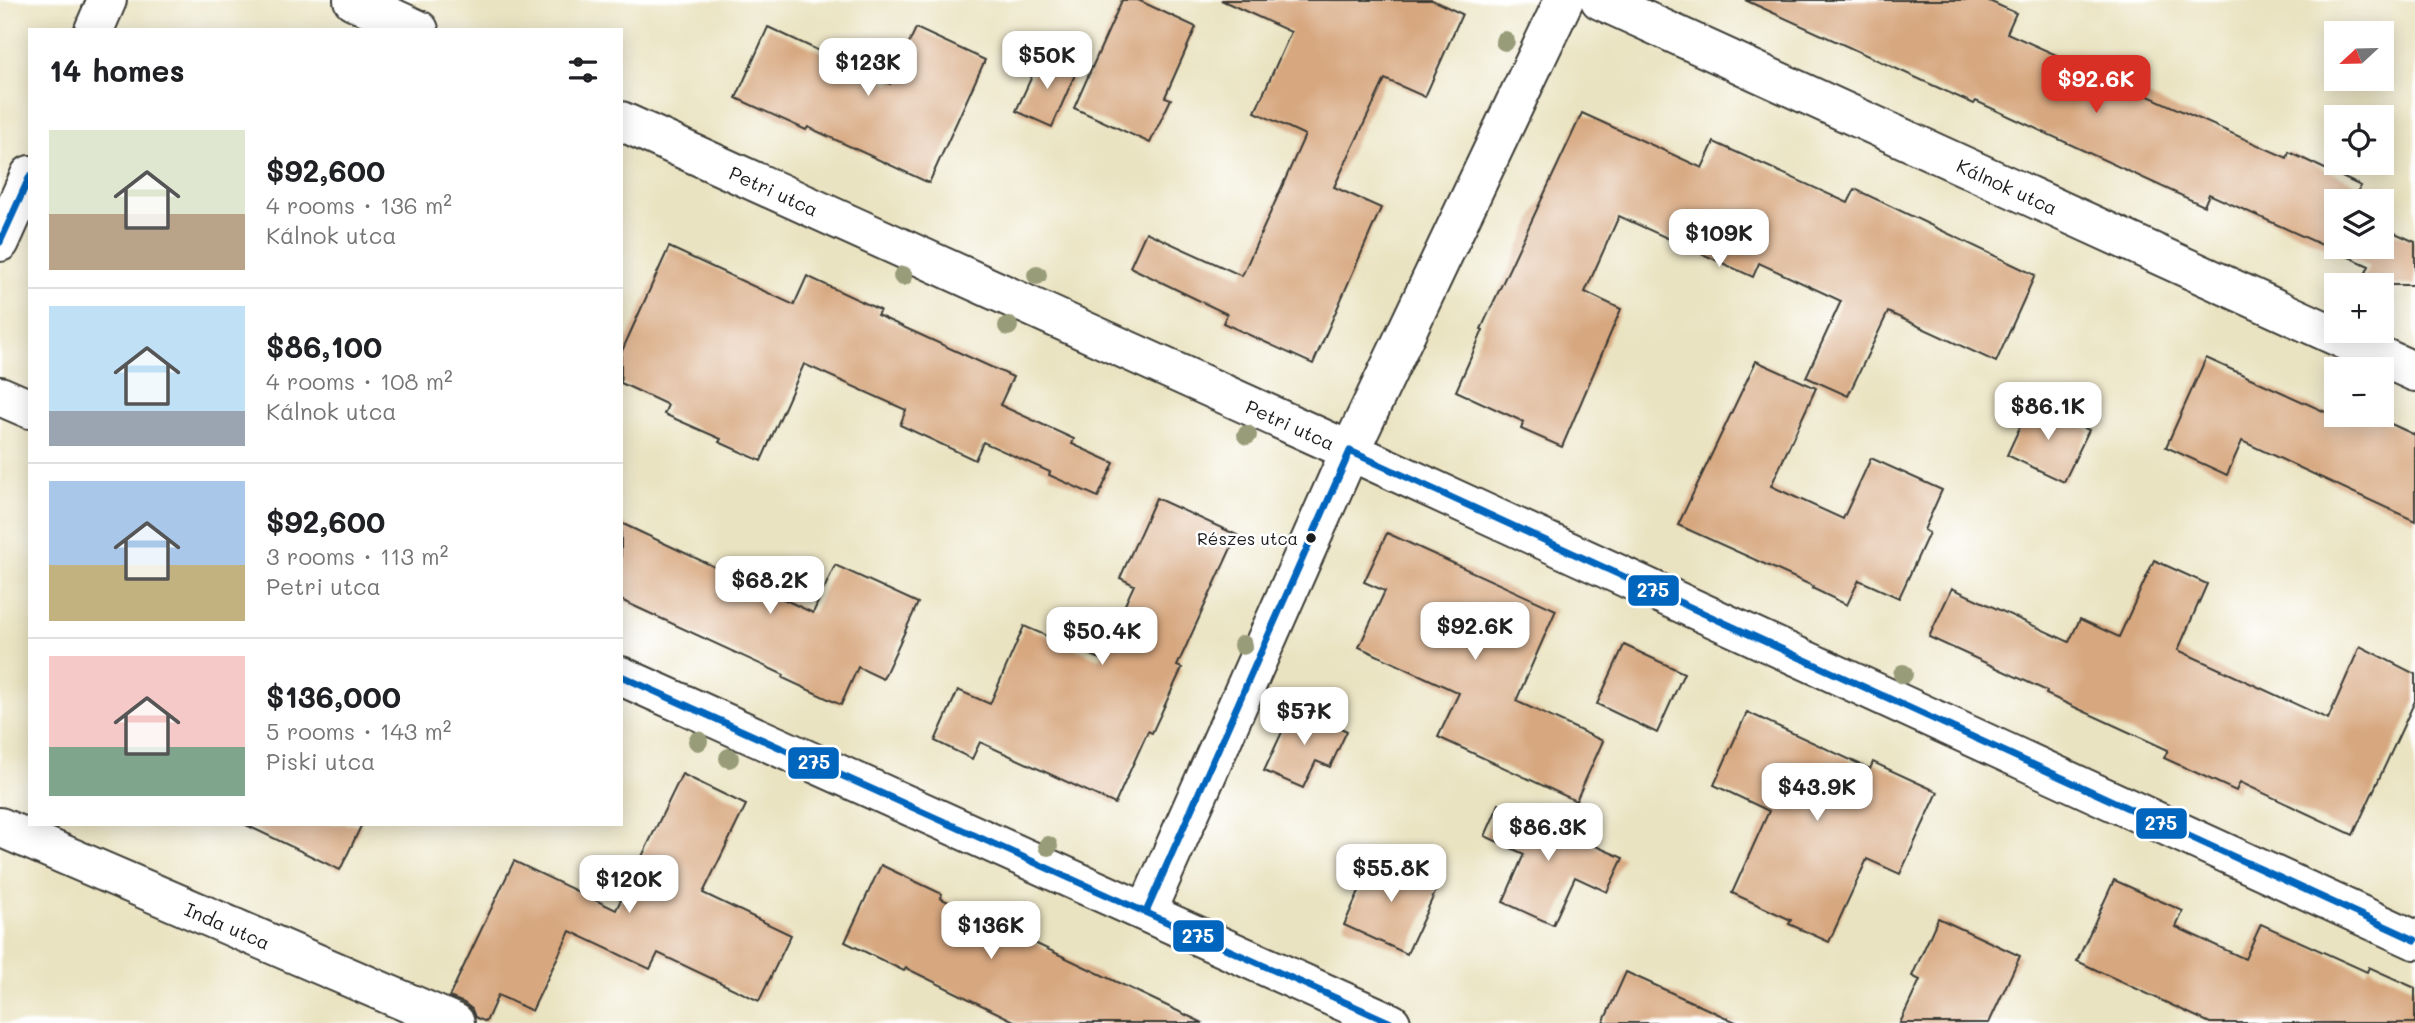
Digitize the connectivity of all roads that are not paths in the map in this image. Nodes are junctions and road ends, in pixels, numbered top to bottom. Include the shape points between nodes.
1 (107, 0) edge
2 (353, 0) edge
3 (1564, 0) edge
4 (1600, 0) edge
5 (95, 28) edge
6 (415, 28) edge
7 (623, 122) edge
8 (28, 179) edge
9 (0, 242) edge
10 (2415, 372) edge
11 (0, 396) edge
12 (28, 408) edge
13 (1350, 452) junction
14 (623, 677) edge
15 (0, 827) edge
16 (1146, 912) junction
17 (2415, 940) edge
18 (455, 1023) edge
19 (1391, 1023) edge

1 - 5 street
2 - 6 street
3 - 13 street
4 - 10 street, Kálnok utca
7 - 13 street, Petri utca
8 - 9 street
11 - 12 street
13 - 16 street
13 - 17 street, Petri utca
14 - 16 street
15 - 18 street, Inda utca
16 - 19 street

